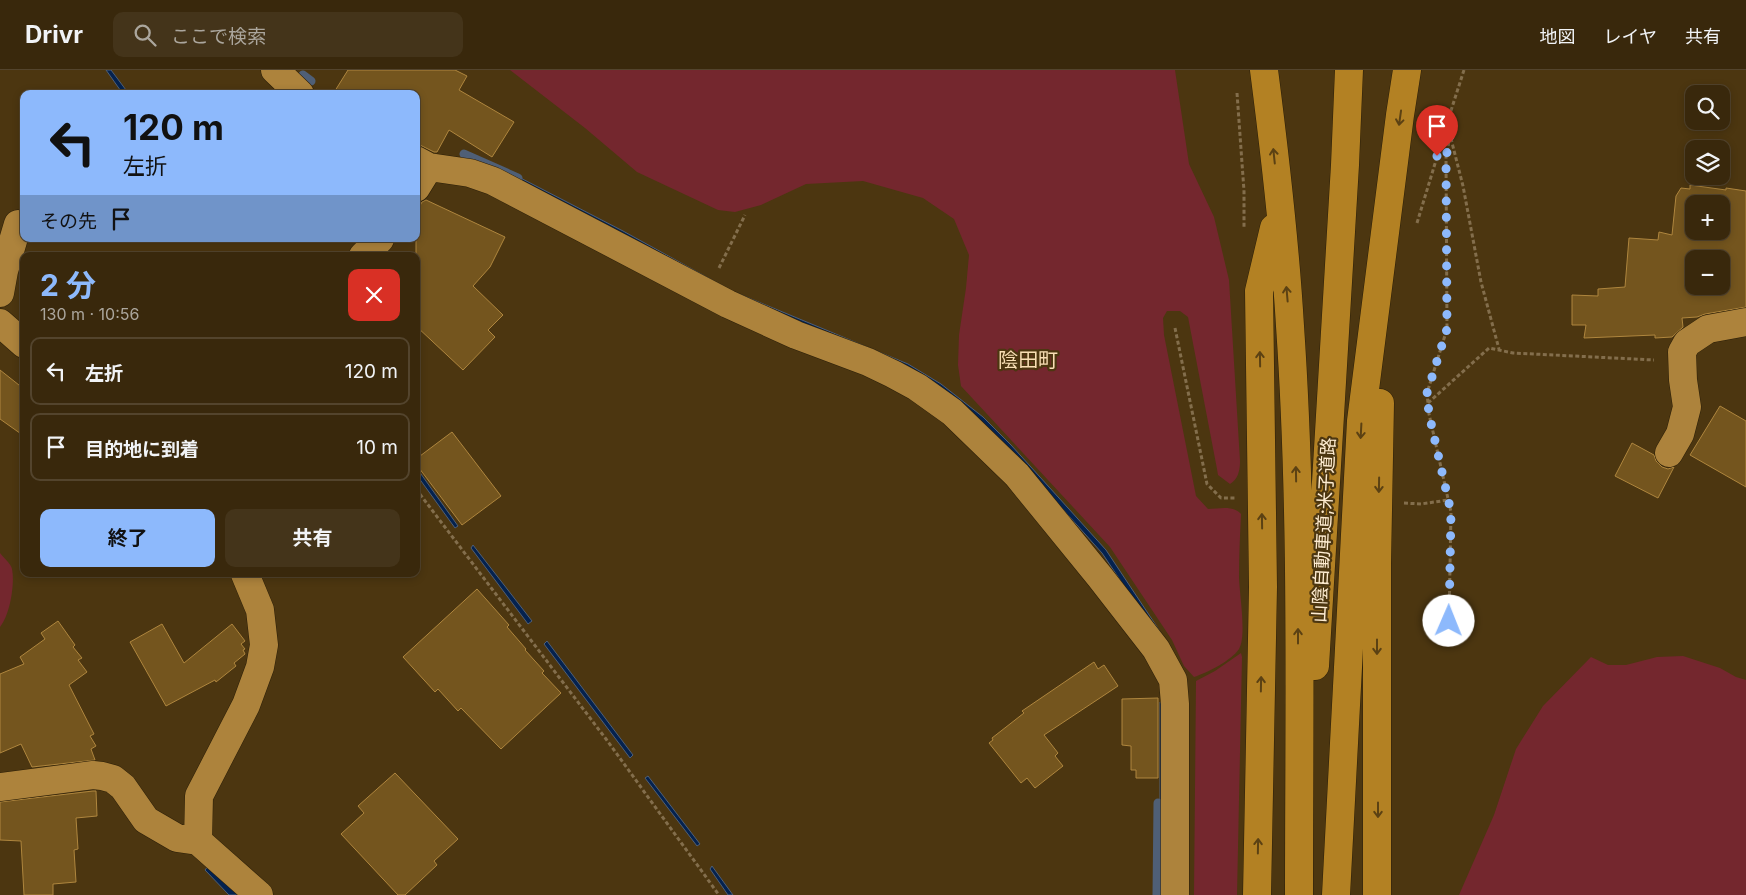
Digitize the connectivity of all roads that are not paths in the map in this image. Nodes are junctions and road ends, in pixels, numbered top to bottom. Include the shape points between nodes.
1 (275, 70) edge
2 (1264, 70) edge
3 (1349, 70) edge
4 (1407, 70) edge
5 (296, 90) edge
6 (1345, 165) junction
7 (421, 172) edge
8 (1279, 205) junction
9 (18, 224) dead end
10 (377, 242) edge
11 (367, 252) edge
12 (1382, 261) junction
13 (0, 294) edge
14 (1746, 322) edge
15 (0, 323) edge
16 (20, 340) edge
17 (1669, 453) dead end
18 (246, 577) edge
19 (0, 787) edge
20 (198, 841) junction
21 (259, 895) edge
22 (1175, 895) edge
23 (1257, 895) edge
24 (1301, 895) edge
25 (1336, 895) edge
26 (1377, 895) edge

1 - 5 street
8 -> 2 highway
3 - 6 highway, 山陰自動車道;米子道路
4 -> 12 highway
6 - 24 highway, 山陰自動車道;米子道路
6 - 25 highway, 山陰自動車道;米子道路
7 - 22 street via 470,173 493,181 721,300 796,335 893,374 952,412 985,442 1017,475 1100,576 1156,649 1173,680
23 -> 8 highway via 1263,586 1259,291
24 -> 8 highway via 1296,445
9 - 13 street
10 - 11 street
12 -> 25 highway via 1361,421
12 -> 26 highway via 1377,564
14 - 17 street via 1708,329 1687,343 1682,352 1687,407 1680,434
15 - 16 street
18 - 20 street via 260,610 264,645 260,667 246,705 199,796
19 - 20 street via 93,775 113,779 146,820 177,838
20 - 21 street

